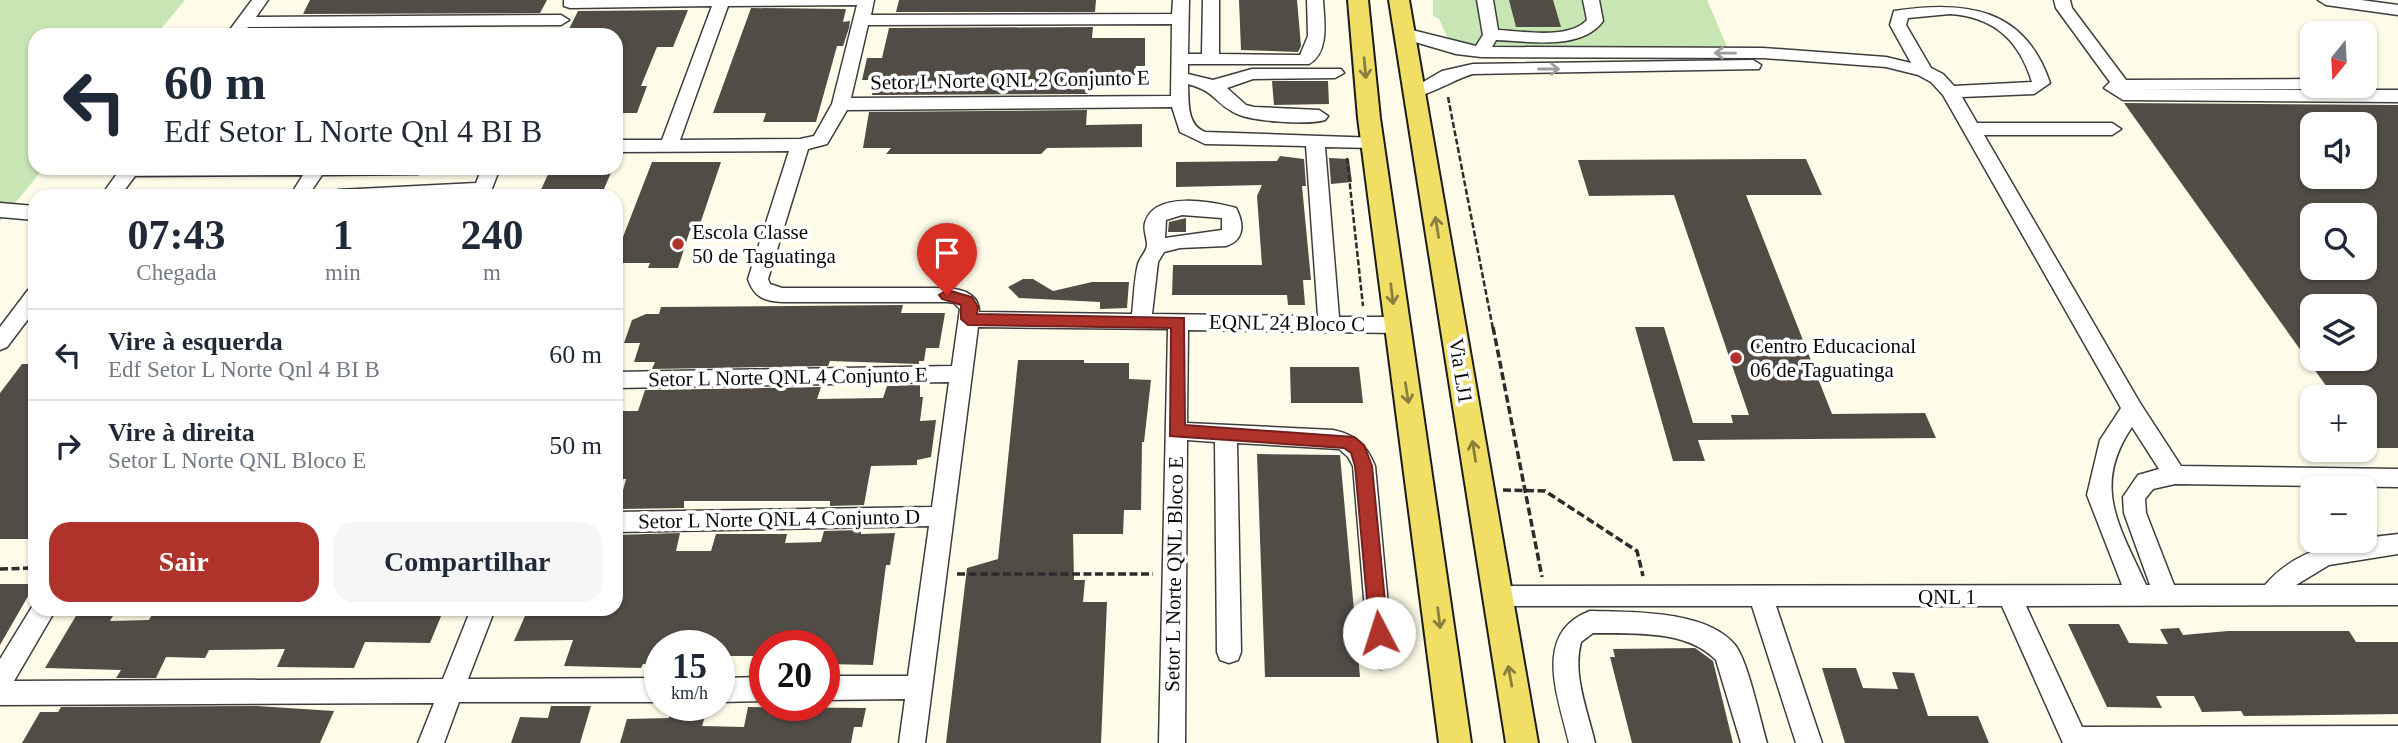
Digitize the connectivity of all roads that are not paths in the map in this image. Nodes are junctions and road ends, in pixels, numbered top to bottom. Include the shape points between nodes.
1 (260, 0) edge
2 (866, 0) edge
3 (1181, 0) edge
4 (1211, 0) edge
5 (1315, 0) edge
6 (1358, 0) edge
7 (1399, 0) edge
8 (1485, 0) edge
9 (1591, 0) edge
10 (2062, 0) edge
11 (2326, 0) edge
12 (570, 1) edge
13 (721, 1) edge
14 (2398, 10) edge
15 (1181, 19) junction
16 (860, 20) junction
17 (239, 28) edge
18 (557, 28) edge
19 (1404, 33) junction
20 (1491, 35) junction
21 (1474, 51) junction
22 (1793, 55) junction
23 (1210, 60) junction
24 (1180, 68) junction
25 (1924, 71) junction
26 (1335, 73) dead end
27 (1452, 74) junction
28 (2300, 84) edge
29 (2377, 84) edge
30 (2398, 84) edge
31 (2121, 85) junction
32 (1214, 86) junction
33 (1415, 92) junction
34 (1950, 92) junction
35 (2398, 96) edge
36 (1180, 101) junction
37 (841, 104) junction
38 (1319, 116) dead end
39 (2112, 129) dead end
40 (1971, 130) junction
41 (1315, 140) junction
42 (1372, 142) junction
43 (807, 144) junction
44 (623, 146) edge
45 (669, 146) junction
46 (126, 175) edge
47 (115, 189) edge
48 (0, 211) edge
49 (28, 213) edge
50 (1157, 247) dead end
51 (28, 304) edge
52 (968, 319) junction
53 (1141, 322) junction
54 (1178, 322) junction
55 (1329, 322) junction
56 (1396, 325) junction
57 (0, 342) edge
58 (960, 374) junction
59 (623, 380) edge
60 (2132, 409) junction
61 (1176, 432) junction
62 (1226, 433) junction
63 (2175, 475) junction
64 (2398, 478) edge
65 (942, 516) junction
66 (623, 522) edge
67 (2398, 544) edge
68 (2271, 595) junction
69 (2398, 595) edge
70 (1497, 596) junction
71 (2166, 596) junction
72 (1761, 597) junction
73 (2010, 597) junction
74 (2139, 597) junction
75 (40, 616) edge
76 (479, 616) edge
77 (1229, 652) dead end
78 (1381, 658) dead end
79 (0, 681) edge
80 (919, 687) junction
81 (840, 688) edge
82 (644, 690) edge
83 (451, 692) junction
84 (0, 693) edge
85 (2398, 738) edge
86 (2076, 741) edge
87 (431, 743) edge
88 (912, 743) edge
89 (1172, 743) edge
90 (1455, 743) edge
91 (1522, 743) edge
92 (1582, 743) edge
93 (1754, 743) edge
94 (1809, 743) edge

1 - 17 street
2 - 13 street
2 - 16 street
3 - 15 street, Setor L Norte QNL 2 Conjunto E
4 - 23 street
5 - 23 street via 1316,36 1310,56 1303,60
6 -> 42 main road
7 - 19 main road, Via LJ1
8 - 20 street
9 - 20 street via 1595,21 1587,31
10 - 31 street
11 - 14 street
12 - 13 street
12 - 18 street
13 - 45 street
15 - 16 street
15 - 24 street, Setor L Norte QNL 2 Conjunto E
16 - 37 street
17 - 18 street
19 - 21 street
19 - 33 main road, Via LJ1
20 - 21 street
22 -> 21 street
21 - 27 street
22 - 25 street via 1886,62
27 -> 22 street via 1735,68
23 - 24 street
24 - 32 street
24 - 36 street, Setor L Norte QNL 2 Conjunto E
25 - 34 street
25 - 34 street via 1898,25 1900,14 1923,9 1971,12 1999,21 2018,41 2041,83 2034,89
26 - 32 street via 1252,74
27 - 33 street
28 - 31 street
29 - 30 street
31 - 35 street via 2113,88 2129,96
32 - 38 street via 1240,109 1253,114
70 -> 33 main road, Via LJ1
34 - 40 street
36 - 37 street, Setor L Norte QNL 2 Conjunto E
36 - 41 street, Setor L Norte QNL 2 Conjunto E via 1187,129 1205,138
37 - 43 street via 826,136
39 - 40 street
40 - 60 street
41 - 42 street
41 - 55 street
42 -> 56 main road
43 - 45 street
43 - 52 street via 758,279 761,288 782,295 947,295 967,301
44 - 45 street
46 - 47 street
48 - 49 street
50 - 53 street via 1149,262
51 - 57 street
52 - 53 street, EQNL 24 Bloco C
52 - 58 street
53 - 54 street, EQNL 24 Bloco C
54 - 55 street, EQNL 24 Bloco C
54 - 61 street, Setor L Norte QNL Bloco E
55 - 56 street, EQNL 24 Bloco C
56 -> 90 main road
58 - 59 street, Setor L Norte QNL 4 Conjunto E
58 - 65 street
60 - 63 street
60 - 74 street via 2110,440 2098,495
61 - 62 street
61 - 89 street, Setor L Norte QNL Bloco E
62 - 77 street
62 - 78 street via 1333,439 1358,449 1364,466
63 - 64 street
63 - 71 street via 2146,481 2134,497 2144,543
65 - 66 street, Setor L Norte QNL 4 Conjunto D
65 - 80 street
67 - 68 street via 2302,563
68 - 69 street, QNL 1
68 - 71 street, QNL 1
70 - 72 street, QNL 1
91 -> 70 main road, Via LJ1
71 - 74 street, QNL 1
72 - 73 street, QNL 1
72 - 94 street
73 - 74 street, QNL 1
73 - 86 street
75 - 79 street
76 - 83 street
80 - 81 street
80 - 88 street
82 - 83 street
83 - 84 street
83 - 87 street
85 - 86 street
92 - 93 street via 1566,670 1567,651 1571,636 1590,622 1681,629 1719,642 1727,654

